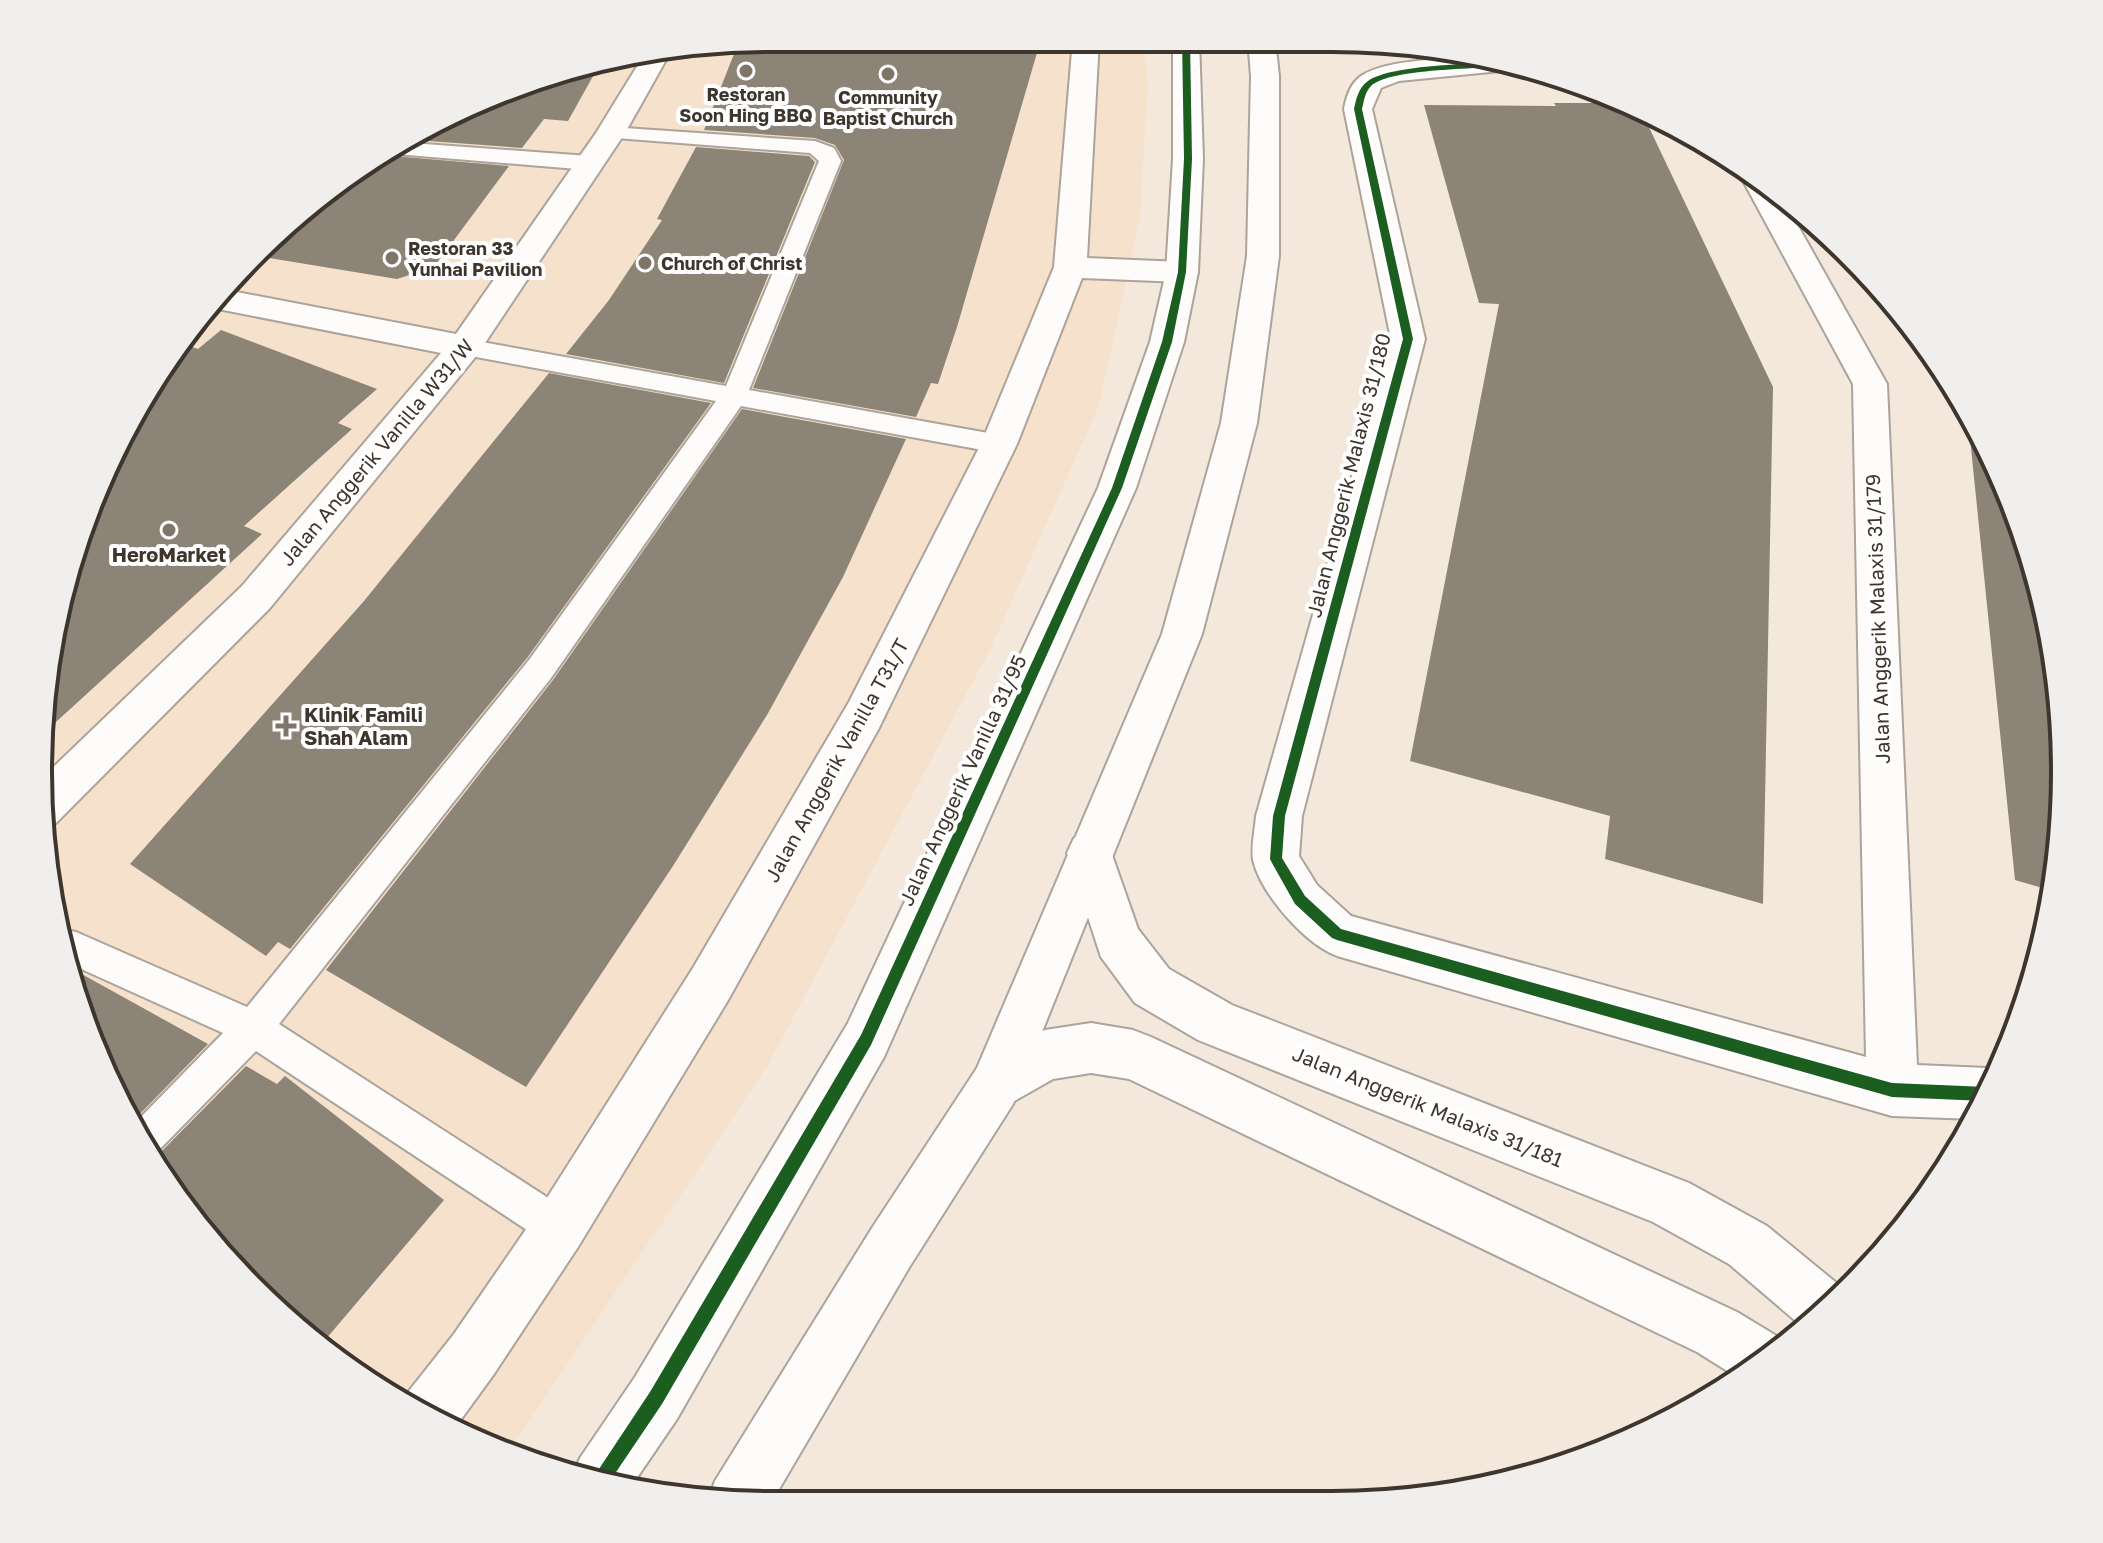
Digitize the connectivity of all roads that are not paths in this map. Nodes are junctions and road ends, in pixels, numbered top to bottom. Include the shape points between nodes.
1 (1085, 52) edge
2 (1186, 52) edge
3 (1263, 57) edge
4 (653, 62) edge
5 (1475, 67) edge
6 (610, 133) junction
7 (410, 150) edge
8 (589, 163) junction
9 (1769, 200) edge
10 (1070, 267) junction
11 (1182, 272) junction
12 (228, 301) edge
13 (465, 347) junction
14 (734, 396) junction
15 (999, 444) junction
16 (53, 796) edge
17 (1090, 853) junction
18 (75, 949) edge
19 (253, 1028) junction
20 (995, 1086) junction
21 (1892, 1090) junction
22 (1975, 1093) edge
23 (150, 1135) edge
24 (559, 1228) junction
25 (1817, 1302) edge
26 (1753, 1354) edge
27 (434, 1407) edge
28 (606, 1471) edge
29 (745, 1490) edge

1 - 10 street, Jalan Anggerik Vanilla T31/T
2 - 11 street, Jalan Anggerik Vanilla 31/95
3 - 17 street via 1263,256 1239,423 1182,634
4 - 6 street, Jalan Anggerik Vanilla W31/W
5 - 21 street, Jalan Anggerik Malaxis 31/180 via 1398,73 1372,81 1360,95 1358,109 1408,339 1279,816 1276,859 1300,900 1337,934
6 - 8 street, Jalan Anggerik Vanilla W31/W
6 - 14 lane via 815,147 830,161
7 - 8 lane
8 - 13 street, Jalan Anggerik Vanilla W31/W
9 - 21 street, Jalan Anggerik Malaxis 31/179 via 1870,384
10 - 11 street
10 - 15 street, Jalan Anggerik Vanilla T31/T
11 - 28 street, Jalan Anggerik Vanilla 31/95 via 1167,342 1117,488 866,1040 656,1398
12 - 13 street
13 - 14 lane
13 - 16 street, Jalan Anggerik Vanilla W31/W via 256,597
14 - 15 lane
14 - 19 lane via 540,669
15 - 24 street, Jalan Anggerik Vanilla T31/T via 857,729 710,985
17 - 20 street
17 - 25 street, Jalan Anggerik Malaxis 31/181 via 1118,941 1152,986 1216,1023 1670,1202 1748,1245
18 - 19 lane
19 - 23 lane
19 - 24 lane
20 - 26 street via 1045,1055 1091,1048 1133,1055 1717,1332
20 - 29 street
21 - 22 street, Jalan Anggerik Malaxis 31/180
24 - 27 street, Jalan Anggerik Vanilla T31/T

